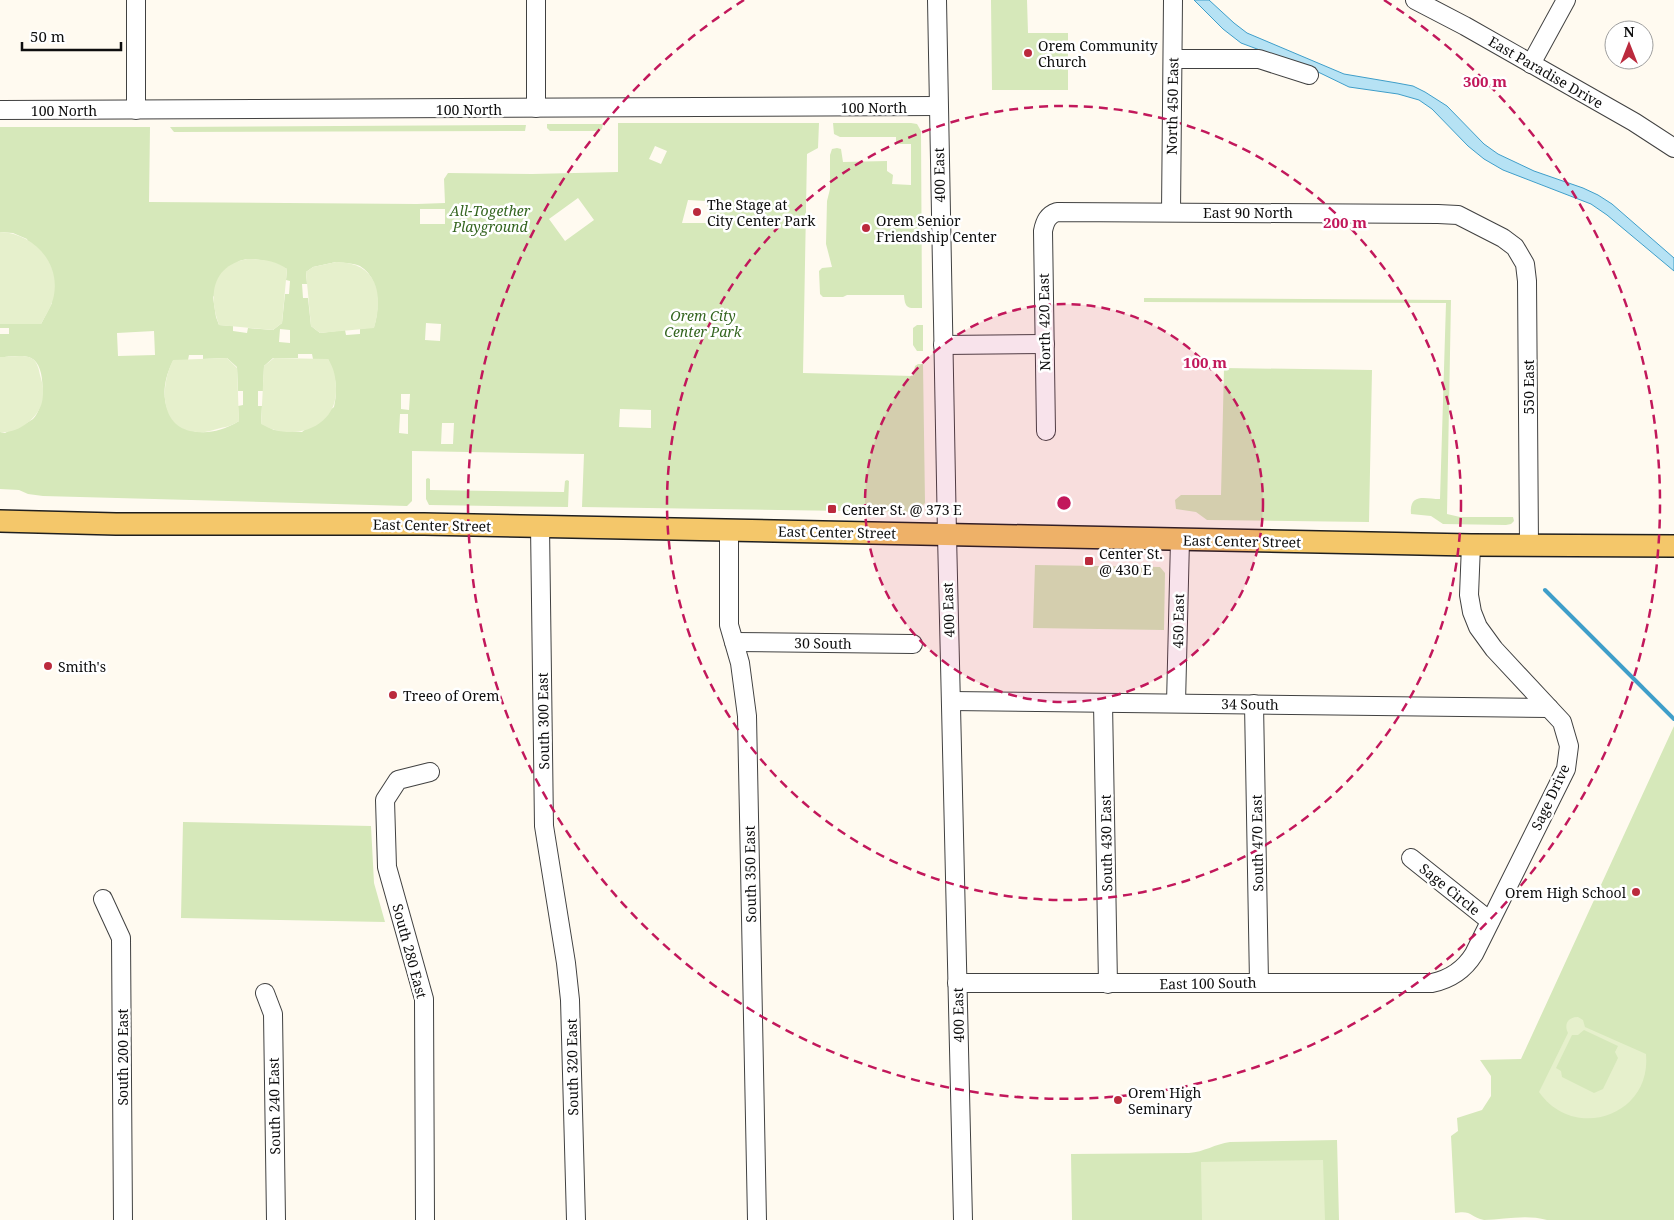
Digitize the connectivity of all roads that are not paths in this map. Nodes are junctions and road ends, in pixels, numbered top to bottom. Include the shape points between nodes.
1 (136, 0) edge
2 (536, 0) edge
3 (937, 0) edge
4 (1173, 0) edge
5 (1414, 0) edge
6 (1566, 0) edge
7 (1173, 59) junction
8 (1531, 64) junction
9 (1309, 75) dead end
10 (938, 106) junction
11 (536, 108) junction
12 (0, 110) edge
13 (136, 110) junction
14 (1674, 148) edge
15 (1170, 212) junction
16 (1050, 215) joint
17 (1503, 238) joint
18 (1045, 344) junction
19 (943, 345) junction
20 (1046, 431) dead end
21 (0, 520) edge
22 (540, 526) junction
23 (729, 530) junction
24 (946, 535) junction
25 (1180, 540) junction
26 (1471, 545) junction
27 (1529, 545) junction
28 (1674, 546) edge
29 (734, 642) junction
30 (913, 644) dead end
31 (951, 701) junction
32 (1103, 703) junction
33 (1176, 703) junction
34 (1254, 704) junction
35 (1549, 708) junction
36 (430, 772) dead end
37 (1411, 858) dead end
38 (103, 899) dead end
39 (558, 914) joint
40 (1490, 921) junction
41 (1457, 974) joint
42 (1259, 982) junction
43 (957, 984) junction
44 (1108, 984) junction
45 (265, 993) dead end
46 (123, 1220) edge
47 (276, 1220) edge
48 (425, 1220) edge
49 (576, 1220) edge
50 (757, 1220) edge
51 (963, 1220) edge

1 - 13 street
2 - 11 street
3 - 10 street, 400 East
4 - 7 street, North 450 East
5 - 8 street, East Paradise Drive
6 - 8 street
7 - 9 street via 1259,59
7 - 15 street, North 450 East
8 - 14 street, East Paradise Drive
10 - 11 street, 100 North
10 - 19 street, 400 East
11 - 13 street, 100 North
12 - 13 street, 100 North
15 - 16 street, East 90 North via 1057,212
15 - 17 street, East 90 North via 1448,214 1465,218
16 - 18 street, North 420 East via 1043,231
17 - 27 street, 550 East via 1514,247 1525,264 1527,281
18 - 19 street
18 - 20 street, North 420 East
19 - 24 street, 400 East
21 - 22 main road, East Center Street via 116,524
22 - 23 main road, East Center Street
22 - 39 street, South 300 East via 544,826
23 - 24 main road, East Center Street
23 - 29 street, South 350 East via 729,624
24 - 25 main road, East Center Street
24 - 31 street, 400 East
25 - 26 main road, East Center Street
25 - 33 street, 450 East
26 - 27 main road, East Center Street
26 - 35 street, Sage Drive via 1469,595 1478,627 1488,643
27 - 28 main road, East Center Street
29 - 30 street, 30 South
29 - 50 street, South 350 East via 747,716
31 - 32 street, 34 South
31 - 43 street, 400 East
32 - 33 street, 34 South
32 - 44 street, South 430 East
33 - 34 street, 34 South
34 - 35 street, 34 South
34 - 42 street, South 470 East
35 - 40 street, Sage Drive via 1562,722 1567,734 1566,769
36 - 48 street, South 280 East via 398,780 385,800 387,867 424,999
37 - 40 street, Sage Circle
38 - 46 street, South 200 East via 121,938
39 - 49 street, South 320 East via 570,1000
40 - 41 street, Sage Drive via 1474,954
41 - 42 street, East 100 South via 1432,983
42 - 44 street, East 100 South
43 - 44 street, East 100 South
43 - 51 street, 400 East
45 - 47 street, South 240 East via 273,1014

